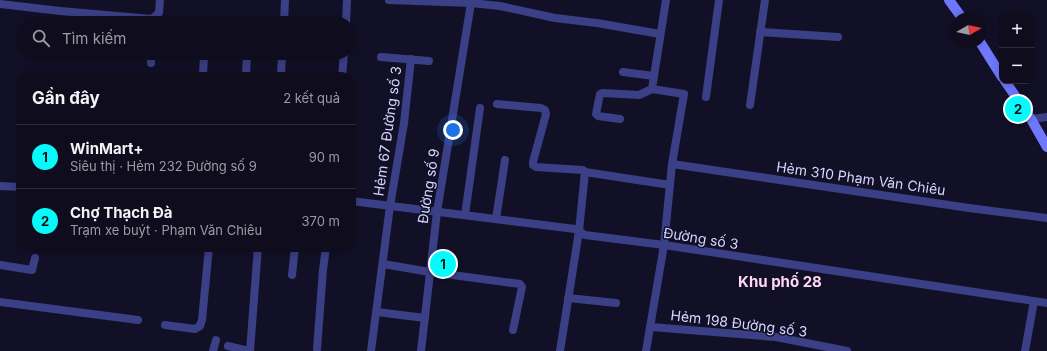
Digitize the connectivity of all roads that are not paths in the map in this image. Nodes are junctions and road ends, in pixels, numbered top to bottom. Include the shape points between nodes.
1 (160, 0) edge
2 (285, 0) edge
3 (347, 0) edge
4 (389, 0) edge
5 (666, 0) edge
6 (719, 0) edge
7 (765, 0) edge
8 (949, 0) edge
9 (471, 3) junction
10 (0, 4) edge
11 (958, 12) edge
12 (106, 16) edge
13 (156, 16) edge
14 (284, 16) edge
15 (346, 16) edge
16 (760, 32) junction
17 (660, 34) junction
18 (838, 37) dead end
19 (984, 48) edge
20 (381, 57) dead end
21 (411, 59) junction
22 (204, 60) edge
23 (247, 60) edge
24 (282, 60) edge
25 (343, 60) edge
26 (429, 61) dead end
27 (203, 72) edge
28 (246, 72) edge
29 (281, 72) edge
30 (342, 72) edge
31 (623, 72) dead end
32 (999, 72) edge
33 (654, 76) junction
34 (1007, 84) edge
35 (652, 89) junction
36 (706, 97) dead end
37 (497, 104) dead end
38 (750, 105) dead end
39 (480, 108) dead end
40 (1047, 117) edge
41 (620, 119) dead end
42 (1031, 119) junction
43 (1047, 147) edge
44 (505, 160) dead end
45 (672, 164) junction
46 (585, 172) junction
47 (670, 185) junction
48 (0, 186) edge
49 (16, 187) edge
50 (356, 201) edge
51 (390, 206) junction
52 (437, 212) junction
53 (465, 215) junction
54 (1047, 218) edge
55 (496, 219) junction
56 (579, 232) junction
57 (664, 245) junction
58 (209, 252) edge
59 (258, 252) edge
60 (294, 252) edge
61 (325, 252) edge
62 (35, 258) dead end
63 (383, 264) junction
64 (0, 265) edge
65 (430, 272) junction
66 (292, 275) dead end
67 (568, 298) junction
68 (1034, 301) junction
69 (0, 302) edge
70 (616, 303) dead end
71 (1047, 304) edge
72 (377, 312) junction
73 (425, 318) junction
74 (138, 320) dead end
75 (165, 325) dead end
76 (651, 327) junction
77 (513, 330) dead end
78 (216, 340) dead end
79 (228, 346) dead end
80 (317, 349) dead end
81 (214, 351) edge
82 (250, 351) edge
83 (371, 351) edge
84 (422, 351) edge
85 (560, 351) edge
86 (646, 351) edge
87 (847, 351) edge
88 (1025, 351) edge

1 - 13 street
2 - 14 street
3 - 15 street
4 - 9 street
5 - 17 street
6 - 36 street
7 - 16 street
8 - 11 main road
9 - 17 street
9 - 52 street, Đường số 9
10 - 12 street
16 - 18 street
16 - 38 street
17 - 33 street
19 - 32 main road
20 - 21 street, Hẻm 67 Đường số 3
21 - 26 street, Hẻm 67 Đường số 3
21 - 51 street, Hẻm 67 Đường số 3 via 404,123
22 - 27 street
23 - 28 street
24 - 29 street
25 - 30 street
31 - 33 street
33 - 35 street
34 - 42 main road
35 - 41 street via 639,95 600,94 596,114
35 - 45 street via 684,94
37 - 46 street via 545,110 533,165
39 - 53 street
40 - 42 street
42 - 43 main road
44 - 55 street
45 - 47 street
45 - 54 street, Hẻm 310 Phạm Văn Chiêu
46 - 47 street
46 - 56 street
47 - 57 street
48 - 49 street
50 - 51 street, Đường số 3
51 - 52 street, Đường số 3
51 - 63 street, Hẻm 67 Đường số 3
52 - 53 street, Đường số 3
52 - 65 street, Đường số 9
53 - 55 street, Đường số 3
55 - 56 street, Đường số 3 via 575,229
56 - 57 street, Đường số 3 via 585,235
56 - 67 street
57 - 68 street, Đường số 3
57 - 76 street
58 - 75 street via 200,326 195,329
59 - 82 street
60 - 66 street
61 - 80 street
62 - 64 street via 32,270
63 - 65 street
63 - 72 street, Hẻm 67 Đường số 3
65 - 73 street, Đường số 9
65 - 77 street via 520,284 522,286
67 - 70 street
67 - 85 street
68 - 71 street, Đường số 3
68 - 88 street
69 - 74 street
72 - 73 street
72 - 83 street, Hẻm 67 Đường số 3
73 - 84 street, Đường số 9
76 - 86 street
76 - 87 street, Hẻm 198 Đường số 3 via 776,338
78 - 81 street
79 - 82 street

